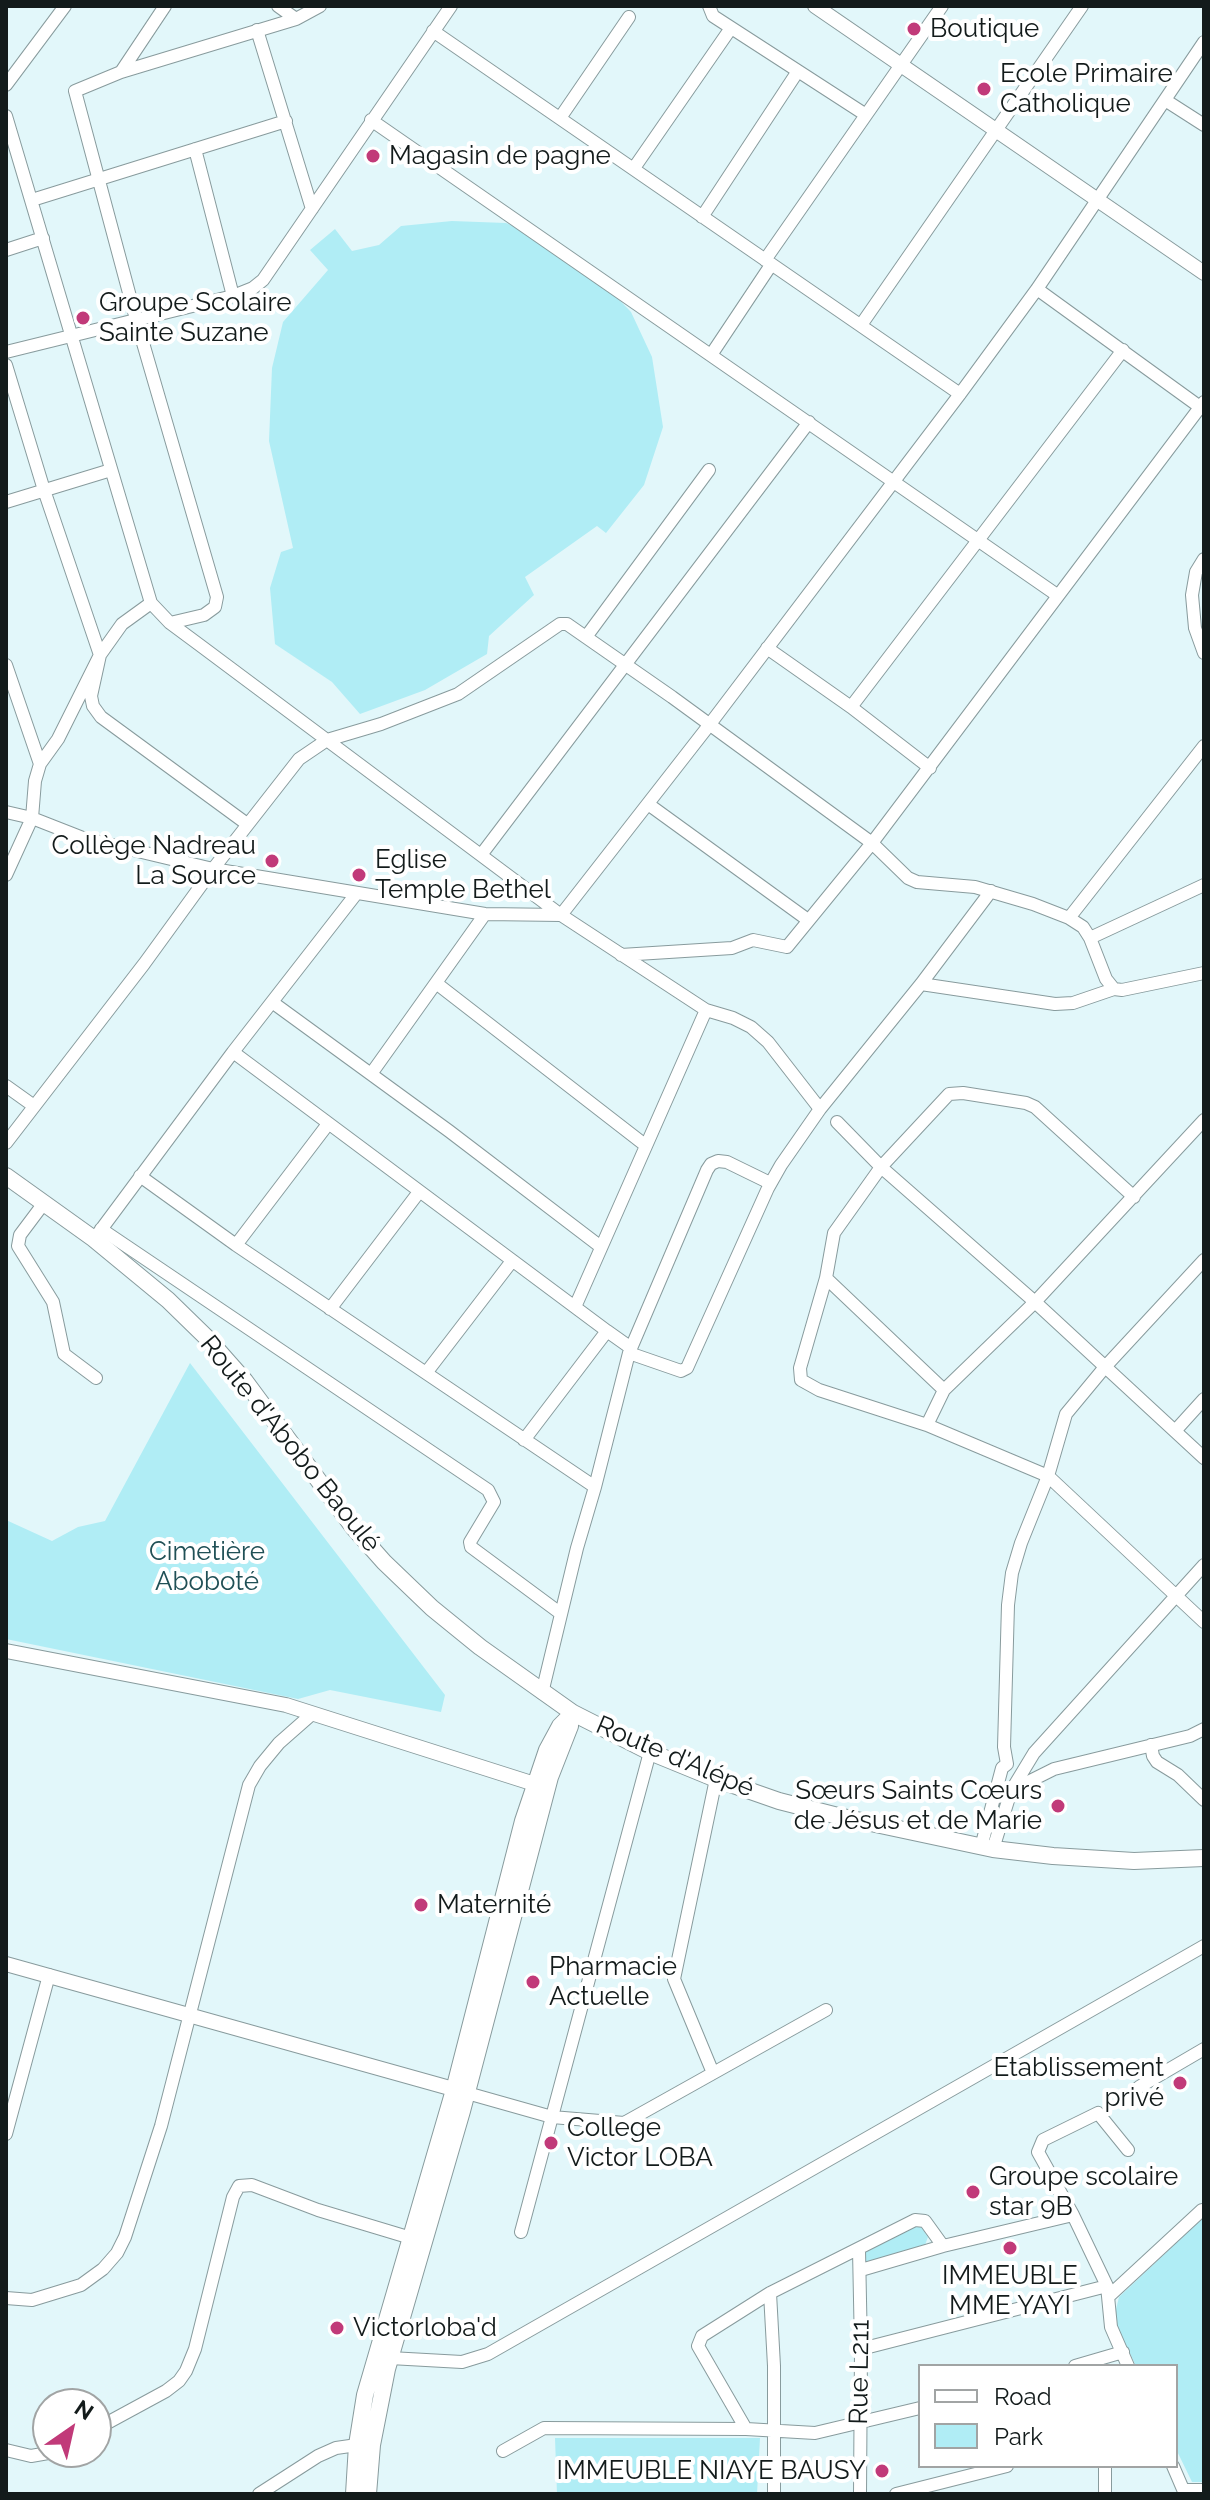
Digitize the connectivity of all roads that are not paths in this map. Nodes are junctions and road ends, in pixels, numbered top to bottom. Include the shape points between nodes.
1 (65, 6) edge
2 (165, 6) edge
3 (278, 6) edge
4 (320, 6) edge
5 (451, 6) edge
6 (709, 6) edge
7 (815, 6) edge
8 (942, 6) edge
9 (1082, 6) edge
10 (629, 17) dead end
11 (296, 19) junction
12 (731, 28) junction
13 (257, 30) junction
14 (433, 31) junction
15 (1204, 42) edge
16 (901, 66) junction
17 (798, 71) junction
18 (121, 72) junction
19 (6, 85) edge
20 (1165, 100) junction
21 (866, 115) junction
22 (6, 116) edge
23 (560, 118) junction
24 (371, 120) junction
25 (286, 121) junction
26 (1204, 125) edge
27 (995, 131) junction
28 (195, 149) junction
29 (634, 168) junction
30 (99, 179) junction
31 (32, 200) junction
32 (1099, 200) junction
33 (312, 209) junction
34 (702, 217) junction
35 (43, 238) junction
36 (6, 250) edge
37 (768, 262) junction
38 (1204, 273) edge
39 (1037, 289) junction
40 (233, 296) junction
41 (136, 319) junction
42 (861, 325) junction
43 (70, 336) junction
44 (1123, 350) junction
45 (6, 352) edge
46 (711, 355) junction
47 (6, 365) edge
48 (960, 394) junction
49 (1202, 405) edge
50 (809, 422) junction
51 (111, 470) junction
52 (709, 470) dead end
53 (893, 480) junction
54 (44, 490) junction
55 (6, 502) edge
56 (978, 539) junction
57 (1204, 559) edge
58 (1057, 595) junction
59 (151, 603) junction
60 (170, 623) junction
61 (586, 637) junction
62 (767, 648) junction
63 (1204, 653) edge
64 (100, 655) junction
65 (6, 665) edge
66 (627, 666) junction
67 (851, 707) junction
68 (710, 724) junction
69 (327, 740) junction
70 (1203, 751) edge
71 (40, 764) junction
72 (930, 768) junction
73 (648, 804) junction
74 (6, 812) edge
75 (32, 818) junction
76 (247, 824) junction
77 (872, 843) junction
78 (481, 855) junction
79 (213, 869) junction
80 (6, 875) edge
81 (1204, 885) edge
82 (991, 891) junction
83 (356, 894) junction
84 (485, 914) junction
85 (561, 915) junction
86 (1069, 918) junction
87 (808, 920) junction
88 (1090, 938) junction
89 (621, 955) junction
90 (1204, 973) edge
91 (436, 983) junction
92 (921, 984) junction
93 (1114, 989) junction
94 (272, 1002) junction
95 (706, 1010) junction
96 (233, 1052) junction
97 (371, 1074) junction
98 (6, 1086) edge
99 (34, 1106) junction
100 (820, 1109) junction
101 (1204, 1120) edge
102 (837, 1122) dead end
103 (328, 1124) junction
104 (6, 1143) edge
105 (645, 1145) junction
106 (881, 1167) junction
107 (6, 1176) edge
108 (140, 1176) junction
109 (770, 1183) junction
110 (419, 1192) junction
111 (1134, 1197) junction
112 (44, 1203) junction
113 (98, 1234) junction
114 (236, 1245) junction
115 (601, 1247) junction
116 (1204, 1260) edge
117 (512, 1261) junction
118 (826, 1278) junction
119 (1035, 1302) junction
120 (575, 1307) junction
121 (330, 1309) junction
122 (607, 1331) junction
123 (630, 1350) junction
124 (1105, 1367) junction
125 (426, 1373) junction
126 (96, 1378) dead end
127 (944, 1390) junction
128 (1204, 1399) edge
129 (927, 1425) junction
130 (1175, 1431) junction
131 (524, 1440) junction
132 (1204, 1458) edge
133 (1048, 1476) junction
134 (595, 1487) junction
135 (1204, 1565) edge
136 (1177, 1596) junction
137 (560, 1613) junction
138 (1204, 1622) edge
139 (6, 1651) edge
140 (542, 1693) junction
141 (573, 1713) junction
142 (312, 1714) junction
143 (1204, 1729) edge
144 (1151, 1745) junction
145 (650, 1752) junction
146 (1031, 1757) junction
147 (1007, 1764) junction
148 (716, 1779) junction
149 (541, 1786) junction
150 (1004, 1792) junction
151 (1204, 1800) edge
152 (987, 1848) junction
153 (1204, 1858) edge
154 (1204, 1946) edge
155 (6, 1964) edge
156 (49, 1975) junction
157 (826, 2010) dead end
158 (191, 2016) junction
159 (1204, 2049) edge
160 (713, 2073) junction
161 (12, 2084) edge
162 (1139, 2087) dead end
163 (460, 2091) junction
164 (552, 2117) junction
165 (6, 2134) edge
166 (1128, 2150) dead end
167 (1202, 2210) edge
168 (1073, 2215) junction
169 (521, 2232) dead end
170 (411, 2238) junction
171 (943, 2246) junction
172 (859, 2250) junction
173 (861, 2270) junction
174 (1108, 2291) junction
175 (770, 2293) junction
176 (6, 2298) edge
177 (861, 2349) junction
178 (1123, 2352) junction
179 (390, 2358) junction
180 (1082, 2364) edge
181 (1127, 2364) edge
182 (918, 2409) edge
183 (112, 2420) edge
184 (859, 2424) junction
185 (746, 2429) junction
186 (775, 2431) junction
187 (357, 2445) junction
188 (6, 2450) edge
189 (503, 2451) dead end
190 (32, 2456) edge
191 (999, 2468) edge
192 (1105, 2468) edge
193 (1174, 2468) edge
194 (1204, 2490) edge
195 (1185, 2492) edge
196 (259, 2494) edge
197 (354, 2494) edge
198 (368, 2494) edge
199 (774, 2494) edge
200 (860, 2494) edge
201 (896, 2494) edge
202 (1105, 2494) edge

1 - 19 street
2 - 18 street
3 - 11 street
4 - 11 street
5 - 14 street
6 - 12 street via 713,16
7 - 16 street
8 - 16 street
9 - 27 street
10 - 23 street
11 - 13 street
12 - 17 street
12 - 29 street
13 - 18 street
13 - 25 street
14 - 23 street
14 - 24 street
15 - 20 street
16 - 21 street
16 - 27 street
17 - 21 street
17 - 34 street
18 - 30 street via 75,91
20 - 26 street
20 - 32 street
21 - 37 street
22 - 31 street
23 - 29 street
24 - 33 street
24 - 46 street
25 - 28 street
25 - 33 street
27 - 32 street
27 - 42 street
28 - 30 street
28 - 40 street
29 - 34 street
30 - 31 street
30 - 41 street
31 - 35 street
32 - 38 street
32 - 39 street
33 - 40 street via 263,280
34 - 37 street
35 - 36 street
35 - 43 street
37 - 42 street
37 - 46 street
39 - 44 street
39 - 48 street
40 - 41 street
41 - 43 street
41 - 60 street via 217,597 215,607 204,615
42 - 48 street
43 - 45 street
43 - 51 street
44 - 49 street
44 - 56 street
46 - 50 street
47 - 54 street
48 - 53 street
49 - 58 street
50 - 53 street
50 - 66 street
51 - 54 street
51 - 59 street
52 - 61 street
53 - 56 street
53 - 62 street
54 - 55 street
54 - 64 street
56 - 58 street
56 - 67 street
57 - 63 street via 1192,595
58 - 72 street
59 - 60 street
59 - 64 street via 122,624
60 - 69 street
61 - 66 street
61 - 69 street via 560,624 458,694
62 - 67 street
62 - 68 street
64 - 71 street
64 - 76 street via 91,696 101,717
65 - 71 street
66 - 68 street
66 - 78 street
67 - 72 street
68 - 73 street
68 - 77 street
69 - 76 street via 299,759
69 - 78 street
70 - 86 street
71 - 75 street
72 - 77 street
73 - 85 street
73 - 87 street
74 - 75 street
75 - 79 street via 83,838
75 - 80 street
76 - 79 street
77 - 82 street via 917,882
77 - 87 street
78 - 85 street
79 - 83 street
79 - 99 street
81 - 88 street
82 - 86 street
82 - 92 street
83 - 84 street
83 - 94 street
84 - 85 street
84 - 91 street
85 - 89 street
86 - 88 street
87 - 89 street via 782,948 753,940 732,948
88 - 93 street
89 - 95 street
90 - 93 street
91 - 97 street
91 - 105 street
92 - 93 street via 1055,1004
92 - 100 street
94 - 96 street
94 - 97 street
95 - 100 street via 751,1027
95 - 105 street
96 - 103 street
96 - 108 street
97 - 115 street
98 - 99 street
99 - 104 street
100 - 109 street
101 - 111 street
102 - 106 street
103 - 110 street
103 - 114 street
105 - 115 street
106 - 111 street via 945,1097 963,1093 1035,1107
106 - 118 street via 834,1233
106 - 119 street
107 - 112 main road, Route d'Abobo Baoulé
108 - 113 street
108 - 114 street
109 - 123 street via 687,1368 681,1371
109 - 123 street via 727,1162 711,1164
110 - 117 street
110 - 121 street
111 - 119 street
112 - 113 main road, Route d'Abobo Baoulé
112 - 126 street via 18,1246 53,1302 64,1354
113 - 137 street via 488,1490 494,1502 471,1547
113 - 140 main road, Route d'Abobo Baoulé via 245,1381 384,1562 432,1608
114 - 121 street
115 - 120 street
116 - 124 street
117 - 120 street
117 - 125 street
118 - 127 street
118 - 129 street via 801,1380
119 - 124 street
119 - 127 street
120 - 122 street
121 - 125 street
122 - 123 street
122 - 131 street
123 - 134 street
124 - 130 street
124 - 133 street via 1066,1414
125 - 131 street
127 - 129 street
128 - 130 street
129 - 133 street
130 - 132 street
131 - 134 street
133 - 136 street
133 - 147 street via 1021,1543 1008,1605
134 - 137 street
135 - 136 street
136 - 138 street
136 - 146 street
137 - 140 street
139 - 142 street
140 - 141 main road, Route d'Abobo Baoulé
141 - 145 main road, Route d'Alépé
141 - 149 main road via 560,1726
142 - 149 street
142 - 158 street via 279,1743 249,1785
143 - 144 street
144 - 150 street via 1054,1769
144 - 151 street via 1157,1762
145 - 148 main road, Route d'Alépé
145 - 164 street
146 - 147 street
146 - 150 street
147 - 150 street via 1002,1768
148 - 152 main road, Route d'Alépé via 779,1801
148 - 160 street via 674,1979
149 - 163 main road
150 - 152 street
152 - 153 main road, Route d'Alépé via 1134,1861
154 - 179 street via 488,2354 462,2362
155 - 156 street
156 - 158 street
156 - 161 street
157 - 160 street
158 - 163 street
158 - 176 street via 157,2139 117,2253 81,2285 32,2300
159 - 162 street
160 - 164 street via 624,2123
161 - 165 street
163 - 164 street
163 - 170 main road
163 - 179 main road
164 - 169 street
166 - 168 street via 1098,2113 1043,2140 1038,2152
167 - 174 street
168 - 171 street
168 - 174 street
170 - 183 street via 252,2185 239,2186 186,2371 166,2391
170 - 187 main road via 365,2395
171 - 172 street via 920,2219
171 - 173 street
172 - 173 street, Rue L211
172 - 175 street
173 - 177 street, Rue L211
174 - 177 street
174 - 178 street via 1111,2327
175 - 185 street via 698,2341
175 - 186 street
177 - 184 street, Rue L211
178 - 180 street
178 - 181 street
179 - 198 main road
182 - 184 street
184 - 186 street via 815,2433
184 - 200 street, Rue L211
185 - 186 street
185 - 189 street via 544,2428
186 - 199 street
187 - 196 street via 318,2456
187 - 197 main road
188 - 190 street
191 - 201 street
192 - 202 street
193 - 195 street
194 - 195 street

